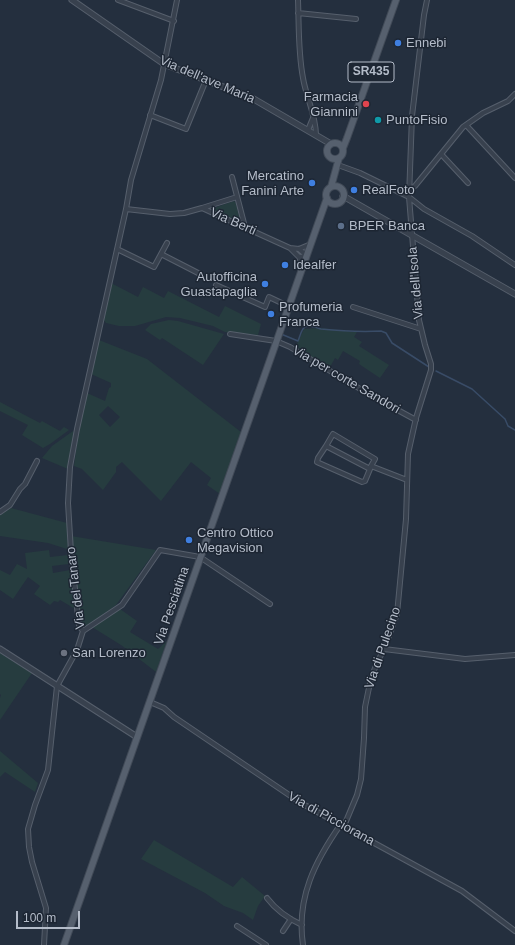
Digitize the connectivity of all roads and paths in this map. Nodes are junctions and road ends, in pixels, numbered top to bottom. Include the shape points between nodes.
1 (72, 0) edge
2 (118, 0) edge
3 (177, 0) edge
4 (298, 0) edge
5 (396, 0) edge
6 (427, 0) edge
7 (298, 13) junction
8 (356, 19) dead end
9 (174, 21) junction
10 (164, 64) junction
11 (206, 80) junction
12 (515, 94) edge
13 (150, 115) junction
14 (313, 118) junction
15 (466, 125) junction
16 (308, 130) junction
17 (316, 135) junction
18 (328, 144) junction
19 (343, 146) junction
20 (441, 154) junction
21 (338, 161) junction
22 (232, 177) dead end
23 (515, 178) edge
24 (468, 183) dead end
25 (333, 185) junction
26 (410, 190) junction
27 (408, 196) junction
28 (237, 197) junction
29 (344, 198) junction
30 (327, 202) junction
31 (202, 208) junction
32 (126, 209) junction
33 (245, 227) junction
34 (412, 236) junction
35 (167, 243) dead end
36 (311, 244) junction
37 (290, 248) junction
38 (117, 249) junction
39 (299, 249) junction
40 (161, 254) junction
41 (307, 256) junction
42 (299, 257) junction
43 (515, 265) edge
44 (303, 267) junction
45 (200, 274) dead end
46 (216, 285) dead end
47 (515, 294) edge
48 (289, 303) junction
49 (353, 307) dead end
50 (421, 329) junction
51 (230, 334) dead end
52 (276, 341) junction
53 (416, 420) junction
54 (326, 446) junction
55 (37, 461) dead end
56 (370, 468) junction
57 (407, 480) junction
58 (0, 512) edge
59 (200, 557) junction
60 (270, 604) dead end
61 (83, 631) junction
62 (0, 649) edge
63 (384, 649) junction
64 (515, 655) edge
65 (57, 686) junction
66 (150, 702) junction
67 (137, 737) junction
68 (342, 825) junction
69 (267, 898) dead end
70 (291, 919) junction
71 (302, 925) junction
72 (237, 926) dead end
73 (283, 931) dead end
74 (515, 931) edge
75 (44, 945) edge
76 (64, 945) edge
77 (266, 945) edge
78 (303, 945) edge

1 - 10 street, Via dell'ave Maria
2 - 9 street
3 - 9 street, Via del Tanaro
4 - 7 street
5 - 19 main road, Via Pesciatina / SR435
6 - 26 street, Via dell'Isola via 412,111
7 - 8 street
7 - 14 street via 303,79
9 - 10 street, Via del Tanaro
10 - 11 street, Via dell'ave Maria
10 - 13 street, Via del Tanaro
11 - 13 street via 186,129
11 - 16 street, Via dell'ave Maria via 252,98
12 - 15 street via 508,101
13 - 32 street, Via del Tanaro via 131,180
14 - 16 street
14 - 17 street
15 - 20 street
15 - 23 street
16 - 17 street, Via dell'ave Maria
17 - 18 street, Via dell'ave Maria
18 - 19 main road via 336,143
18 - 21 main road via 329,156
19 - 21 main road, Via Pesciatina / SR435 via 343,153
20 - 24 street
20 - 26 street
21 - 25 main road, Via Pesciatina / SR435
21 - 27 street
22 - 28 street
25 - 29 main road via 342,190
25 - 30 main road, Via Pesciatina / SR435 via 327,192
26 - 27 street, Via dell'Isola
27 - 34 street, Via dell'Isola
27 - 43 street via 424,209 472,236
28 - 31 street
28 - 33 street
29 - 30 main road via 338,203
29 - 34 street
30 - 36 main road, Via Pesciatina / SR435
31 - 32 street, Via Berti via 170,214
31 - 33 street, Via Berti
32 - 38 street, Via del Tanaro
33 - 37 street, Via Berti
34 - 47 street
34 - 50 street, Via dell'Isola
35 - 40 street
36 - 39 street
36 - 41 main road, Via Pesciatina / SR435
37 - 39 street
37 - 42 street
38 - 40 street via 154,267
38 - 61 street, Via del Tanaro via 77,428 68,484 71,552 80,626
39 - 41 street
40 - 45 street
41 - 42 street
41 - 44 main road, Via Pesciatina / SR435
42 - 44 street
44 - 48 main road, Via Pesciatina / SR435
46 - 48 street via 265,308 269,297
48 - 52 main road, Via Pesciatina
49 - 50 street
50 - 53 street, Via dell'Isola via 431,370
51 - 52 street, Via per corte Sandori
52 - 53 street, Via per corte Sandori
52 - 59 main road, Via Pesciatina
53 - 57 street, Via di Pulecino via 408,454
54 - 56 street
54 - 56 street via 333,434 375,458
54 - 56 street via 317,462 362,482 365,481
55 - 58 street via 10,505
56 - 57 street
57 - 63 street, Via di Pulecino via 397,614
59 - 60 street
59 - 61 street via 160,550 122,605
59 - 66 main road, Via Pesciatina
61 - 65 street, Via del Tanaro via 77,650
62 - 65 street
63 - 64 street via 465,659
63 - 68 street, Via di Pulecino via 376,663 365,707 357,795
65 - 67 street
65 - 75 street, Via del Tanaro via 48,770 28,829 32,862 46,908
66 - 67 main road, Via Pesciatina
66 - 68 street, Via di Picciorana via 164,708 174,718 286,794
67 - 76 main road, Via Pesciatina
68 - 71 street, Via di Pulecino via 324,848 307,886
68 - 74 street, Via di Picciorana via 462,890
69 - 70 street
70 - 71 street
70 - 73 street
71 - 78 street, Via di Pulecino
72 - 77 street

